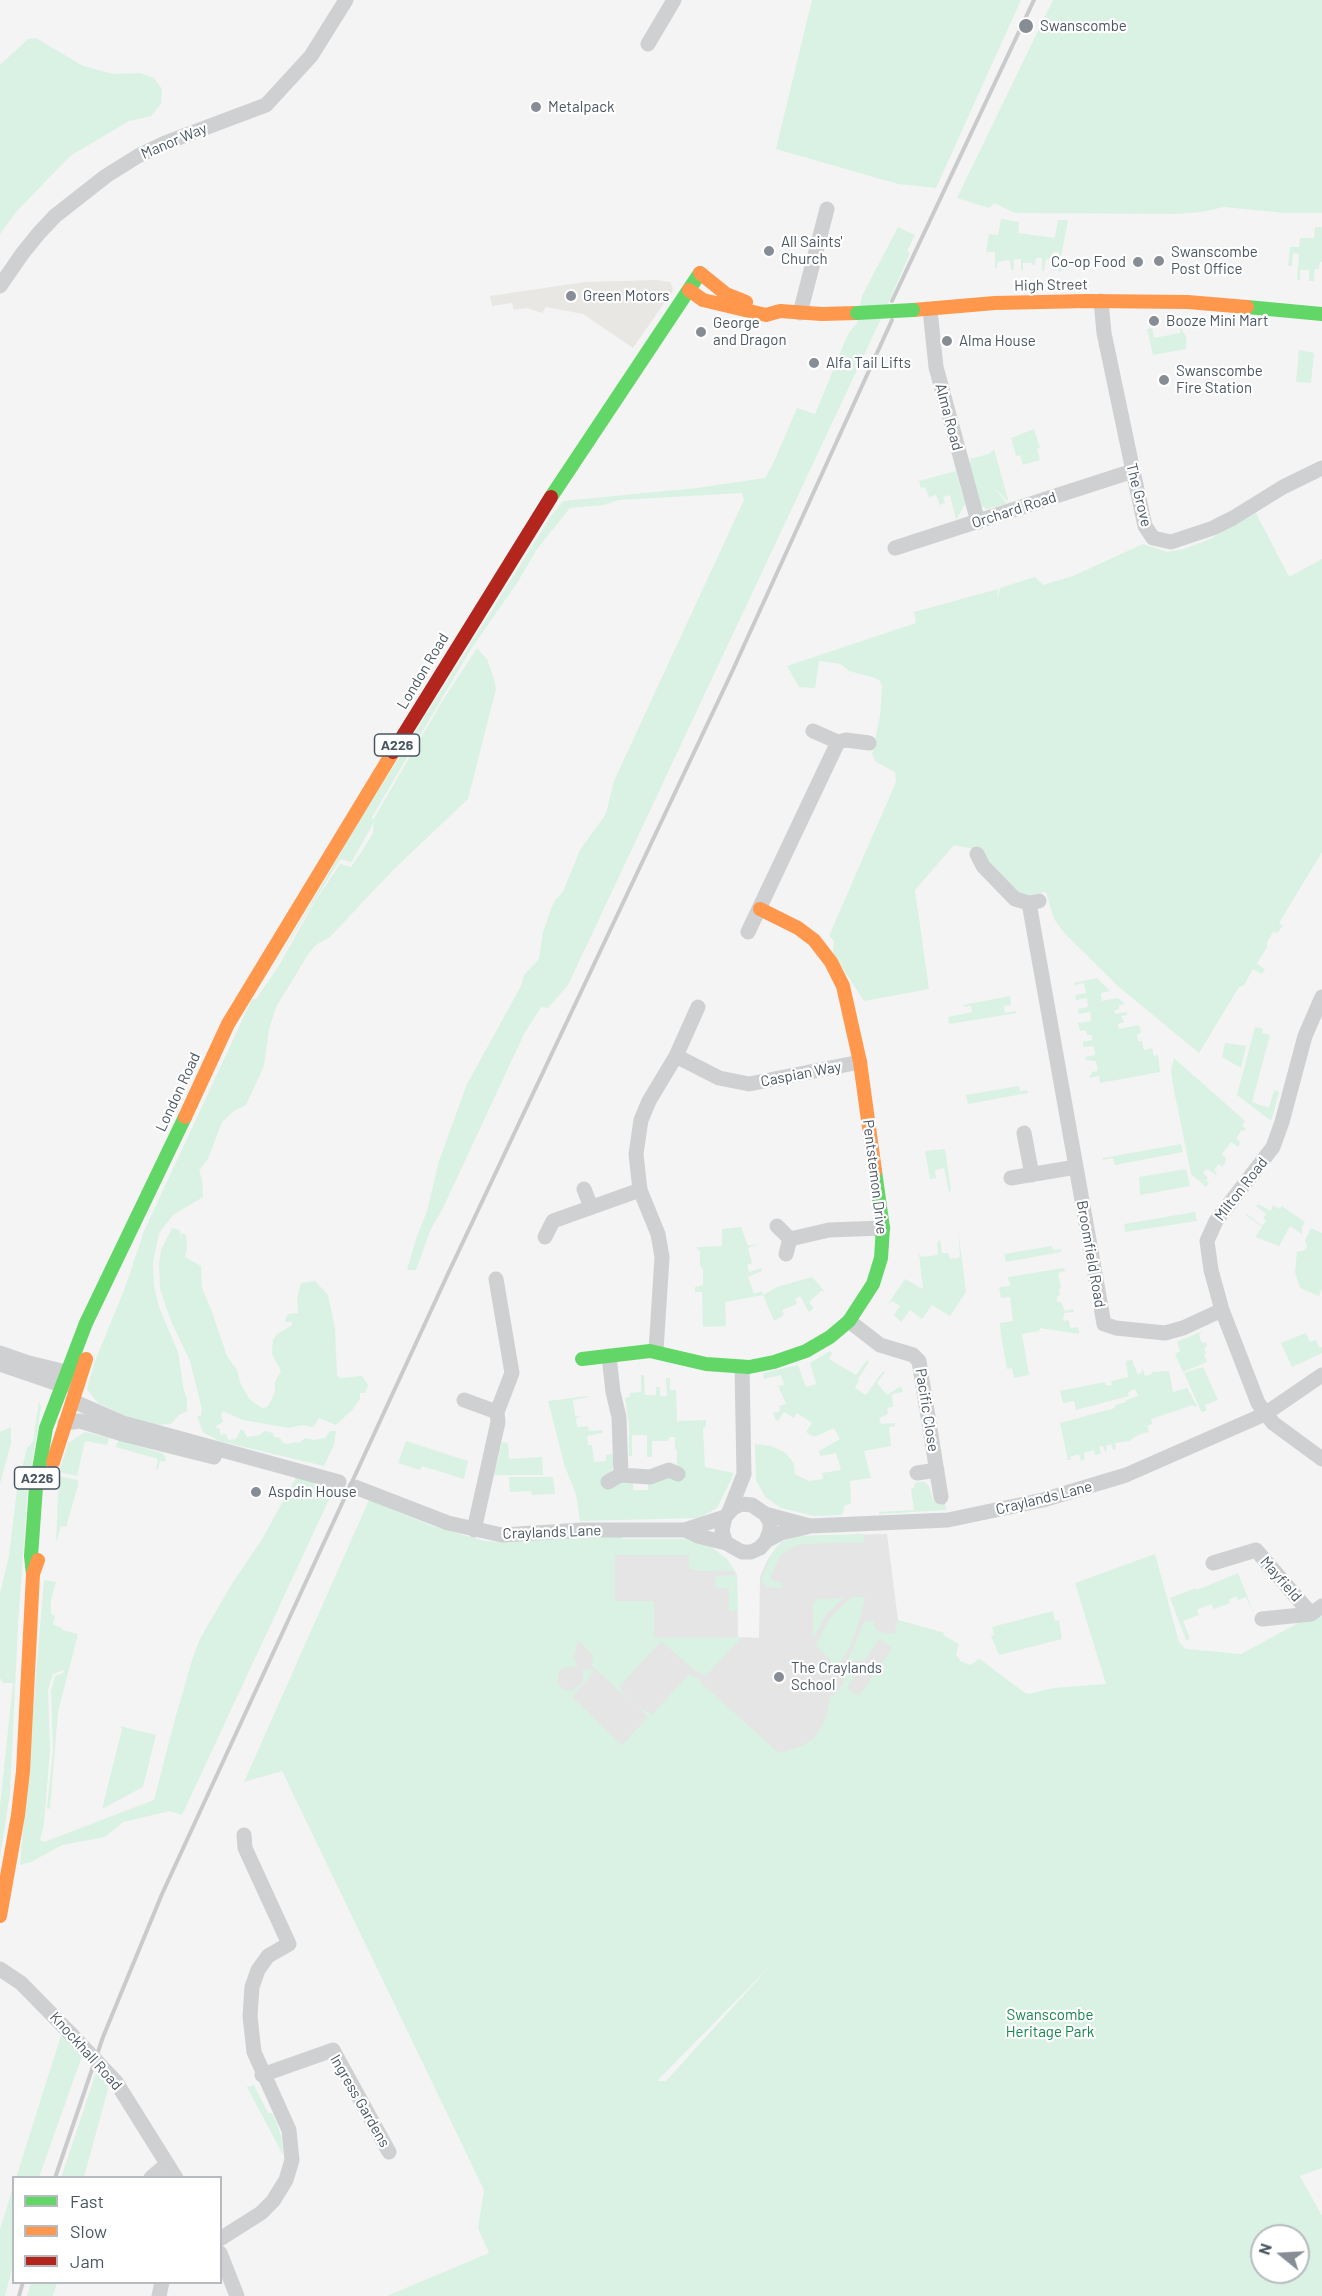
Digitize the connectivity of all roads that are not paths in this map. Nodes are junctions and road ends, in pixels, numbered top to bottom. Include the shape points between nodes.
1 (346, 0) edge
2 (674, 0) edge
3 (648, 44) dead end
4 (827, 209) dead end
5 (0, 286) edge
6 (691, 287) junction
7 (1101, 301) junction
8 (930, 310) junction
9 (780, 311) junction
10 (800, 313) junction
11 (1322, 314) edge
12 (1322, 468) edge
13 (1133, 471) junction
14 (978, 522) junction
15 (894, 548) dead end
16 (813, 731) dead end
17 (838, 742) junction
18 (869, 743) dead end
19 (977, 854) dead end
20 (760, 909) junction
21 (748, 932) dead end
22 (1322, 996) edge
23 (698, 1006) dead end
24 (676, 1056) junction
25 (860, 1062) junction
26 (1024, 1133) dead end
27 (1076, 1167) junction
28 (1032, 1175) junction
29 (1011, 1178) dead end
30 (584, 1189) dead end
31 (640, 1190) junction
32 (591, 1207) junction
33 (138, 1218) junction
34 (777, 1226) dead end
35 (883, 1228) junction
36 (545, 1237) dead end
37 (496, 1279) dead end
38 (1222, 1310) junction
39 (849, 1321) junction
40 (96, 1333) joint
41 (656, 1351) junction
42 (0, 1353) edge
43 (609, 1356) junction
44 (582, 1359) dead end
45 (0, 1364) edge
46 (742, 1367) junction
47 (1322, 1375) edge
48 (69, 1379) junction
49 (464, 1400) dead end
50 (73, 1401) junction
51 (497, 1412) junction
52 (1265, 1414) junction
53 (65, 1423) junction
54 (136, 1426) junction
55 (46, 1428) junction
56 (180, 1450) junction
57 (1322, 1459) edge
58 (282, 1467) junction
59 (937, 1470) junction
60 (917, 1473) dead end
61 (678, 1474) dead end
62 (744, 1474) junction
63 (339, 1482) dead end
64 (355, 1487) dead end
65 (941, 1497) dead end
66 (762, 1511) junction
67 (727, 1515) junction
68 (810, 1526) junction
69 (474, 1530) junction
70 (685, 1530) junction
71 (766, 1541) junction
72 (726, 1543) junction
73 (1213, 1563) dead end
74 (33, 1574) junction
75 (1316, 1610) edge
76 (1262, 1619) dead end
77 (244, 1836) dead end
78 (0, 1916) edge
79 (0, 1969) edge
80 (262, 2074) junction
81 (389, 2152) dead end
82 (167, 2164) junction
83 (153, 2176) edge
84 (176, 2176) edge
85 (222, 2238) edge
86 (222, 2258) edge
87 (237, 2296) edge

1 - 5 street, Manor Way via 311,56 266,105 165,143 106,176 39,233
2 - 3 street
4 - 10 street
6 - 9 main road, High Street
6 - 9 main road, High Street via 736,313 766,315
6 - 33 main road, London Road / A226 via 460,641 228,1024
7 - 8 main road, High Street via 995,303
7 - 11 main road, High Street via 1188,302
7 - 13 street, The Grove
8 - 10 main road, High Street, bridge
8 - 14 street, Alma Road via 936,367
9 - 10 main road, High Street
12 - 13 street, The Grove via 1233,518 1168,542 1157,540 1148,531
13 - 14 street, Orchard Road
14 - 15 street, Orchard Road
16 - 17 street
17 - 18 street
17 - 20 street
19 - 27 street, Broomfield Road via 983,866 1014,898 1034,902
20 - 21 street
20 - 25 main road, Pentstemon Drive via 808,935 834,966 843,986
22 - 38 street, Milton Road via 1301,1046 1273,1147 1208,1237 1208,1254
23 - 24 street
24 - 25 street, Caspian Way via 719,1078 751,1084
24 - 31 street via 649,1101 639,1127 636,1160
25 - 35 main road, Pentstemon Drive
26 - 28 street
27 - 28 street
27 - 38 street, Broomfield Road via 1105,1325 1165,1333
28 - 29 street
30 - 32 street
31 - 32 street
31 - 41 street via 658,1234 662,1257
32 - 36 street via 553,1221
33 - 40 main road, London Road via 137,1231
33 - 48 main road, London Road / A226 via 86,1323
34 - 35 street via 788,1247 829,1230
35 - 39 main road, Pentstemon Drive via 876,1277
37 - 51 street via 512,1373
38 - 52 street, Milton Road
39 - 46 main road, Pentstemon Drive via 806,1351
39 - 59 street, Pacific Close via 880,1345 913,1355 919,1361
40 - 48 street
41 - 43 main road
41 - 46 main road via 706,1364
42 - 48 street
43 - 44 main road
43 - 61 street via 619,1417 615,1478 650,1477 669,1470
45 - 48 street
46 - 62 street
47 - 52 street, Craylands Lane
48 - 50 main road, London Road
48 - 55 main road, London Road / A226
49 - 51 street
50 - 53 main road, London Road
50 - 54 street
50 - 55 main road via 64,1399 55,1423
51 - 69 street
52 - 57 street
52 - 68 street, Craylands Lane via 1126,1475 1041,1501 948,1520
53 - 56 street via 80,1421
53 - 74 main road, London Road via 52,1464
54 - 56 street via 149,1436 179,1444
54 - 58 street
55 - 74 main road, London Road / A226 via 35,1498
56 - 58 street
58 - 63 street
59 - 60 street, Pacific Close
59 - 65 street, Pacific Close
62 - 66 street
62 - 67 street
64 - 69 street, Craylands Lane via 448,1524
66 - 67 street, Craylands Lane via 742,1504
66 - 68 street, Craylands Lane
66 - 71 street via 770,1527
67 - 70 street, Craylands Lane
67 - 72 street via 722,1531
68 - 71 street, Craylands Lane
69 - 70 street, Craylands Lane via 508,1535
70 - 72 street, Craylands Lane
71 - 72 street, Craylands Lane via 758,1550 749,1552 738,1551
73 - 75 street, Mayfield via 1256,1550
74 - 78 main road, London Road / A226 via 23,1771
75 - 76 street
77 - 80 street via 245,1848 289,1944 266,1959 252,1987 250,2032
79 - 82 street, Knockhall Road, bridge via 21,1983 116,2082
80 - 81 street, Ingress Gardens via 333,2050
80 - 85 street via 289,2130 289,2173 265,2209
82 - 83 street
82 - 84 street, Knockhall Road
86 - 87 street

